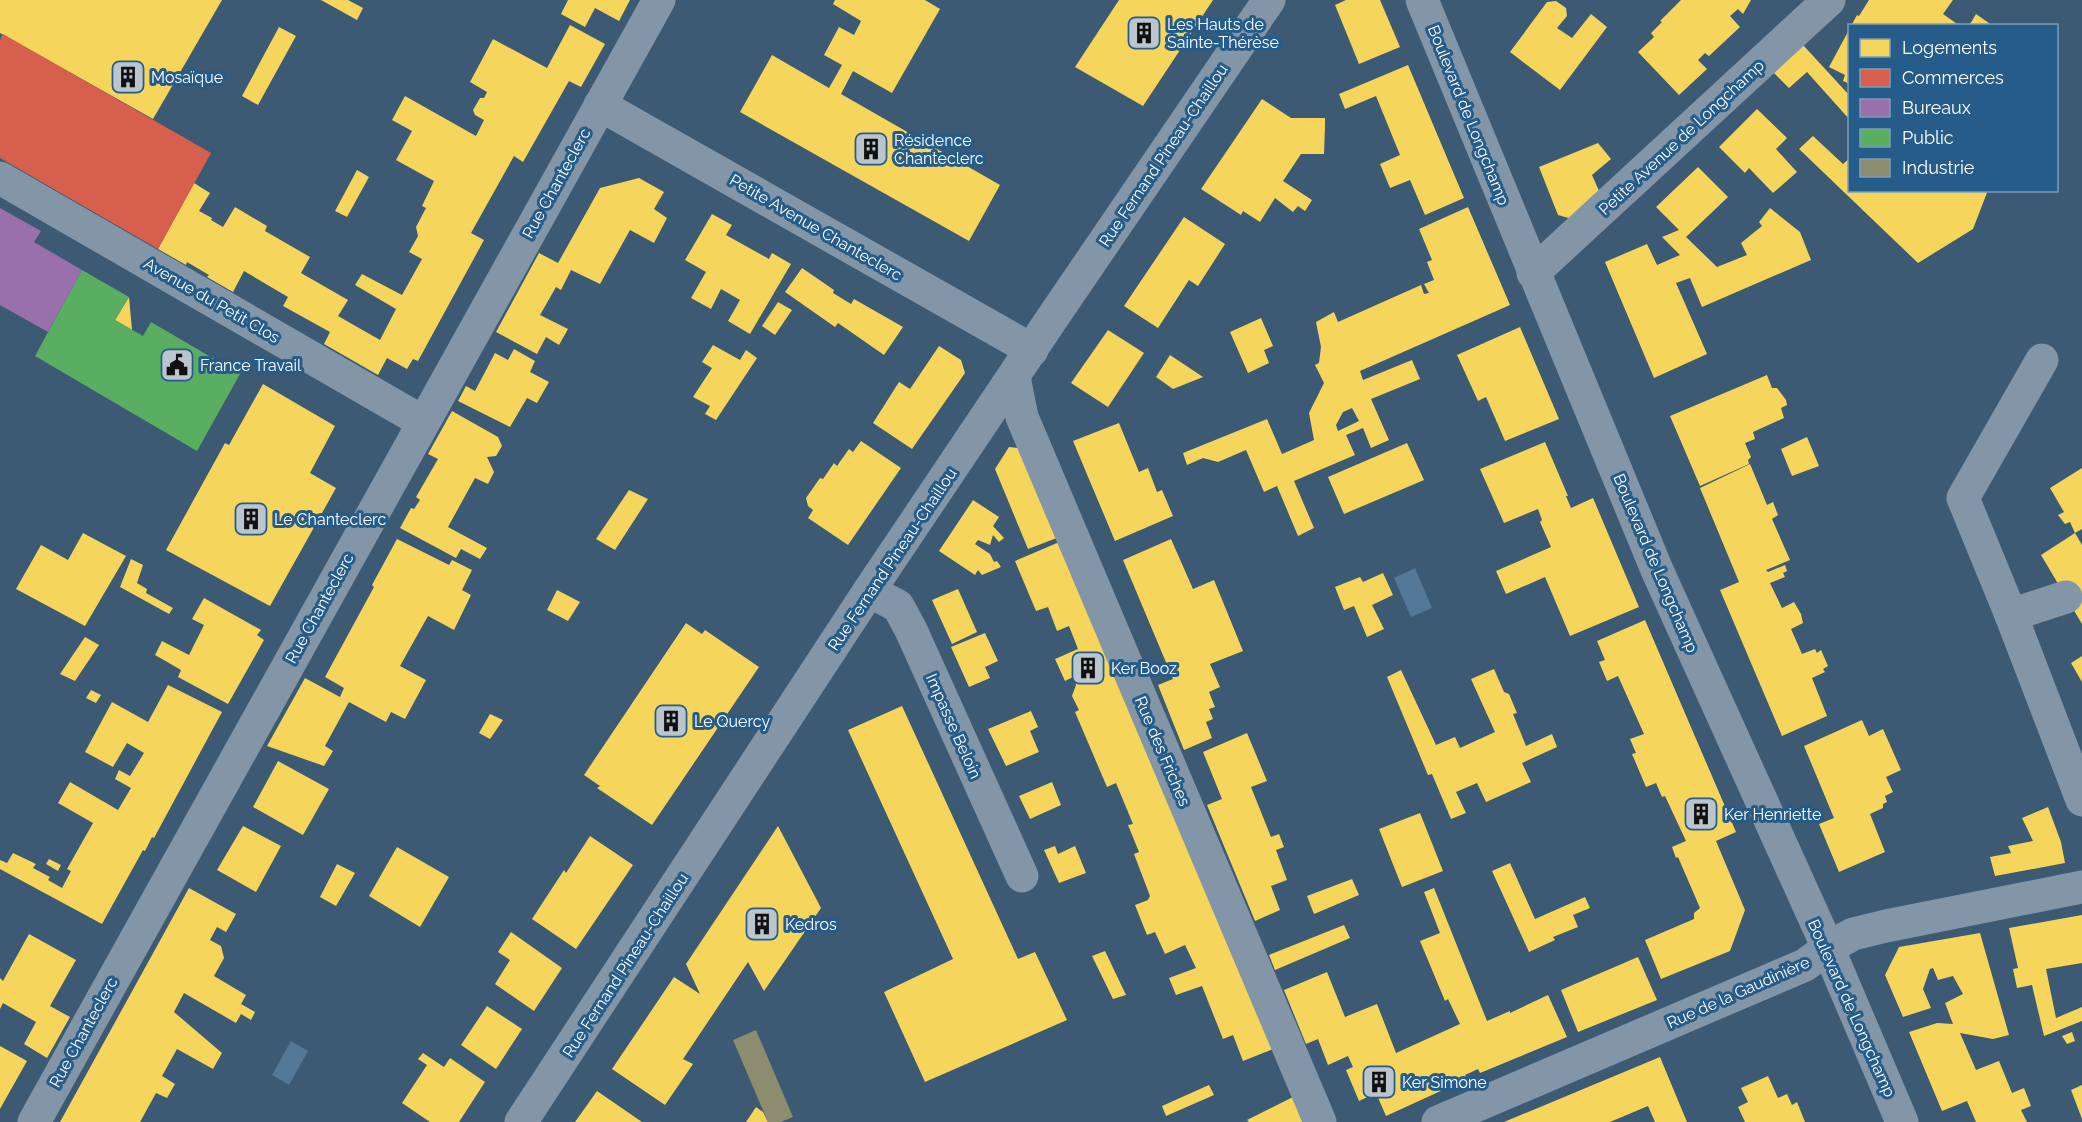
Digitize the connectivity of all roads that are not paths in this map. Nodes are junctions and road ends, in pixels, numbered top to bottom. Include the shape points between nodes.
1 (659, 0) edge
2 (1269, 0) edge
3 (1422, 0) edge
4 (1829, 0) edge
5 (600, 105) junction
6 (0, 178) edge
7 (1533, 273) junction
8 (1032, 350) junction
9 (2042, 360) dead end
10 (1014, 376) junction
11 (423, 422) junction
12 (869, 591) junction
13 (2066, 597) dead end
14 (2011, 615) junction
15 (2082, 800) edge
16 (1022, 876) dead end
17 (2082, 887) edge
18 (1828, 948) junction
19 (33, 1122) edge
20 (521, 1122) edge
21 (1320, 1122) edge
22 (1438, 1122) edge
23 (1902, 1122) edge

1 - 5 street, Rue Chanteclerc
2 - 8 street, Rue Fernand Pineau-Chaillou
3 - 7 street, Boulevard de Longchamp
4 - 7 street, Petite Avenue de Longchamp
5 - 8 street, Petite Avenue Chanteclerc
5 - 11 street, Rue Chanteclerc
6 - 11 street, Avenue du Petit Clos
7 - 18 street, Boulevard de Longchamp via 1657,570
8 - 10 street, Rue Fernand Pineau-Chaillou
9 - 14 street via 1963,498
10 - 12 street, Rue Fernand Pineau-Chaillou
10 - 21 street, Rue des Friches via 1022,417
11 - 19 street, Rue Chanteclerc
12 - 16 street, Impasse Beloin via 898,606 911,630
12 - 20 street, Rue Fernand Pineau-Chaillou
13 - 14 street
14 - 15 street
17 - 18 street, Rue de la Gaudinière via 1853,934
18 - 22 street, Rue de la Gaudinière via 1805,965
18 - 23 street, Boulevard de Longchamp

